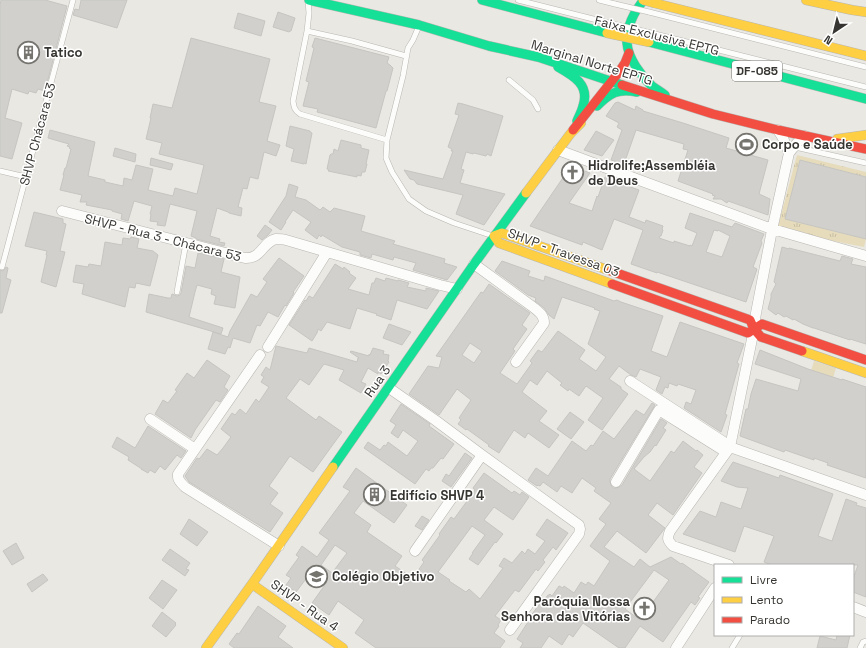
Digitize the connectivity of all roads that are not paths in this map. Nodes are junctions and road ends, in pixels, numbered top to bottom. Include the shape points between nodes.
1 (308, 0) edge
2 (482, 0) edge
3 (518, 0) edge
4 (599, 0) edge
5 (643, 0) edge
6 (806, 0) edge
7 (820, 0) edge
8 (71, 1) edge
9 (830, 5) junction
10 (852, 10) junction
11 (866, 12) edge
12 (866, 19) edge
13 (419, 25) junction
14 (306, 31) junction
15 (629, 53) junction
16 (406, 56) junction
17 (866, 56) edge
18 (538, 57) junction
19 (866, 67) edge
20 (509, 80) dead end
21 (612, 81) junction
22 (866, 87) edge
23 (651, 94) junction
24 (866, 99) edge
25 (676, 102) junction
26 (538, 109) dead end
27 (573, 130) junction
28 (778, 130) junction
29 (866, 135) edge
30 (805, 136) junction
31 (387, 140) junction
32 (822, 140) junction
33 (866, 148) edge
34 (558, 150) junction
35 (791, 150) junction
36 (866, 163) edge
37 (0, 171) edge
38 (26, 177) junction
39 (62, 211) dead end
40 (772, 230) junction
41 (494, 236) junction
42 (186, 243) junction
43 (327, 252) junction
44 (866, 256) edge
45 (2, 259) edge
46 (474, 264) junction
47 (2, 267) dead end
48 (457, 289) junction
49 (177, 292) dead end
50 (754, 329) junction
51 (268, 347) dead end
52 (260, 355) dead end
53 (866, 360) edge
54 (516, 362) dead end
55 (866, 373) edge
56 (630, 381) dead end
57 (389, 388) junction
58 (150, 419) dead end
59 (729, 448) junction
60 (194, 449) junction
61 (482, 455) junction
62 (616, 482) dead end
63 (866, 495) edge
64 (279, 546) junction
65 (415, 551) dead end
66 (726, 564) edge
67 (252, 584) junction
68 (714, 590) edge
69 (854, 607) edge
70 (866, 612) edge
71 (510, 630) dead end
72 (739, 636) edge
73 (866, 641) edge
74 (206, 648) edge
75 (344, 648) edge
76 (676, 648) edge
77 (732, 648) edge
78 (860, 648) edge

1 - 13 main road, Marginal Norte EPTG
1 - 14 lane
2 - 24 main road, DF-085, bridge
3 - 22 lane, Faixa Exclusiva EPTG, bridge
4 - 19 lane, Faixa Exclusiva EPTG, bridge
5 - 15 main road via 633,16 628,33
5 - 17 main road, bridge
6 - 9 main road
7 - 9 main road
8 - 38 lane, SHVP Chácara 53
9 - 10 main road
10 - 11 main road
10 - 12 main road
13 - 16 lane
13 - 18 main road, Marginal Norte EPTG via 489,46
14 - 16 lane
14 - 31 lane via 292,101 296,112
15 - 21 main road
15 - 25 main road via 638,70 652,86
16 - 31 lane
18 - 21 main road, Marginal Norte EPTG
18 - 27 main road via 576,78 583,85 586,92 585,103
20 - 26 lane via 533,100
21 - 23 main road, Marginal Norte EPTG
21 - 27 main road
23 - 25 main road, Marginal Norte EPTG
23 - 27 main road via 624,90 611,94
25 - 28 main road, Marginal Norte EPTG
27 - 34 main road, Rua 3
28 - 30 main road, Marginal Norte EPTG
28 - 35 street
29 - 32 main road
30 - 32 main road, Marginal Norte EPTG
30 - 35 street
31 - 41 lane via 386,158 409,199 426,211
32 - 33 main road, Marginal Norte EPTG
34 - 40 street
34 - 41 main road, Rua 3
35 - 36 lane
35 - 40 street
37 - 38 lane
38 - 45 lane, SHVP Chácara 53
39 - 42 street, SHVP - Rua 3 - Chácara 53
40 - 44 street
40 - 50 street
41 - 46 main road, Rua 3
41 - 50 main road, SHVP - Travessa 03 via 498,243 748,333
42 - 43 street, SHVP - Rua 3 - Chácara 53 via 245,258 258,255 274,239
42 - 49 lane
43 - 48 street, SHVP - Rua 3 - Chácara 53
43 - 51 street
45 - 47 lane, SHVP Chácara 53
46 - 48 main road, Rua 3
46 - 54 street via 543,316 544,323
48 - 57 main road, Rua 3
50 - 53 main road, SHVP - Travessa 03 via 762,324
50 - 55 main road via 761,337
50 - 59 street
52 - 60 street
56 - 59 street
57 - 61 street
57 - 64 main road, Rua 3
58 - 60 street
59 - 62 street via 659,410
59 - 63 street
59 - 66 street via 670,531 668,538 673,546
60 - 64 street via 177,478 185,488
61 - 65 street
61 - 71 street via 576,522 580,530
64 - 67 main road, Rua 3
67 - 74 main road, Rua 3
67 - 75 main road, SHVP - Rua 4
68 - 76 street
69 - 70 street
72 - 77 lane
73 - 78 lane

